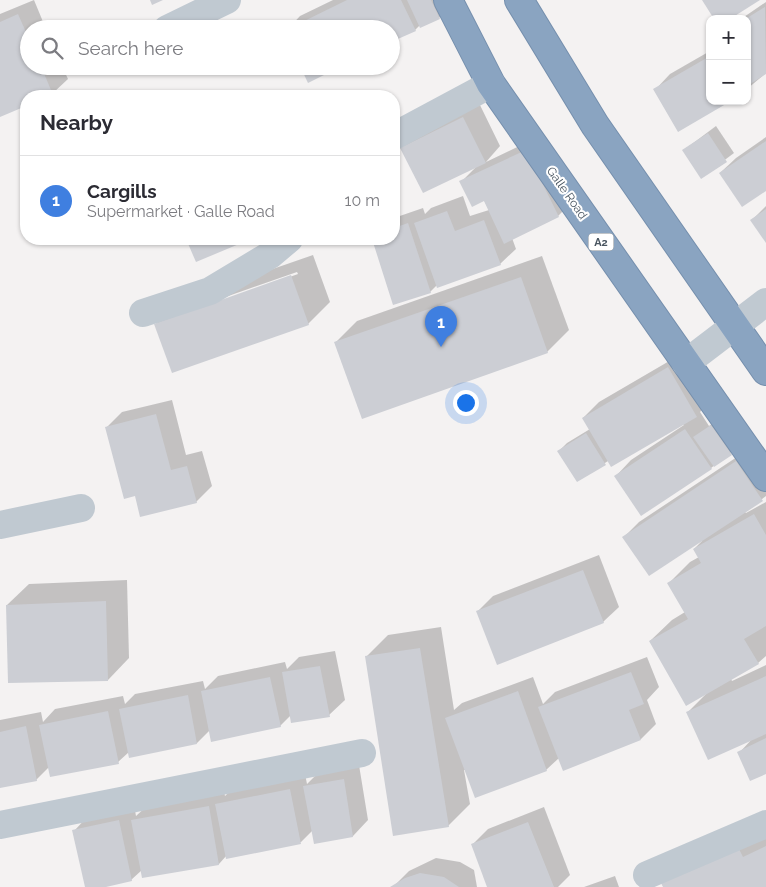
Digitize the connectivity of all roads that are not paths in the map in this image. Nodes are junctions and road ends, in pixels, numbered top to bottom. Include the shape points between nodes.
1 (227, 0) edge
2 (448, 0) edge
3 (519, 0) edge
4 (186, 20) edge
5 (491, 84) junction
6 (400, 133) edge
7 (282, 245) edge
8 (766, 302) edge
9 (143, 313) dead end
10 (734, 324) junction
11 (686, 363) junction
12 (766, 371) edge
13 (766, 477) edge
14 (81, 508) dead end
15 (0, 525) edge
16 (362, 753) dead end
17 (766, 824) edge
18 (0, 825) edge
19 (646, 875) dead end

1 - 4 street
2 - 5 highway, Galle Road / A2
3 - 10 highway via 595,124
5 - 6 street
5 - 11 highway, Galle Road / A2
7 - 9 street via 210,291
8 - 10 street
10 - 11 street
10 - 12 highway
11 - 13 highway, Galle Road / A2
14 - 15 street
16 - 18 street
17 - 19 street

